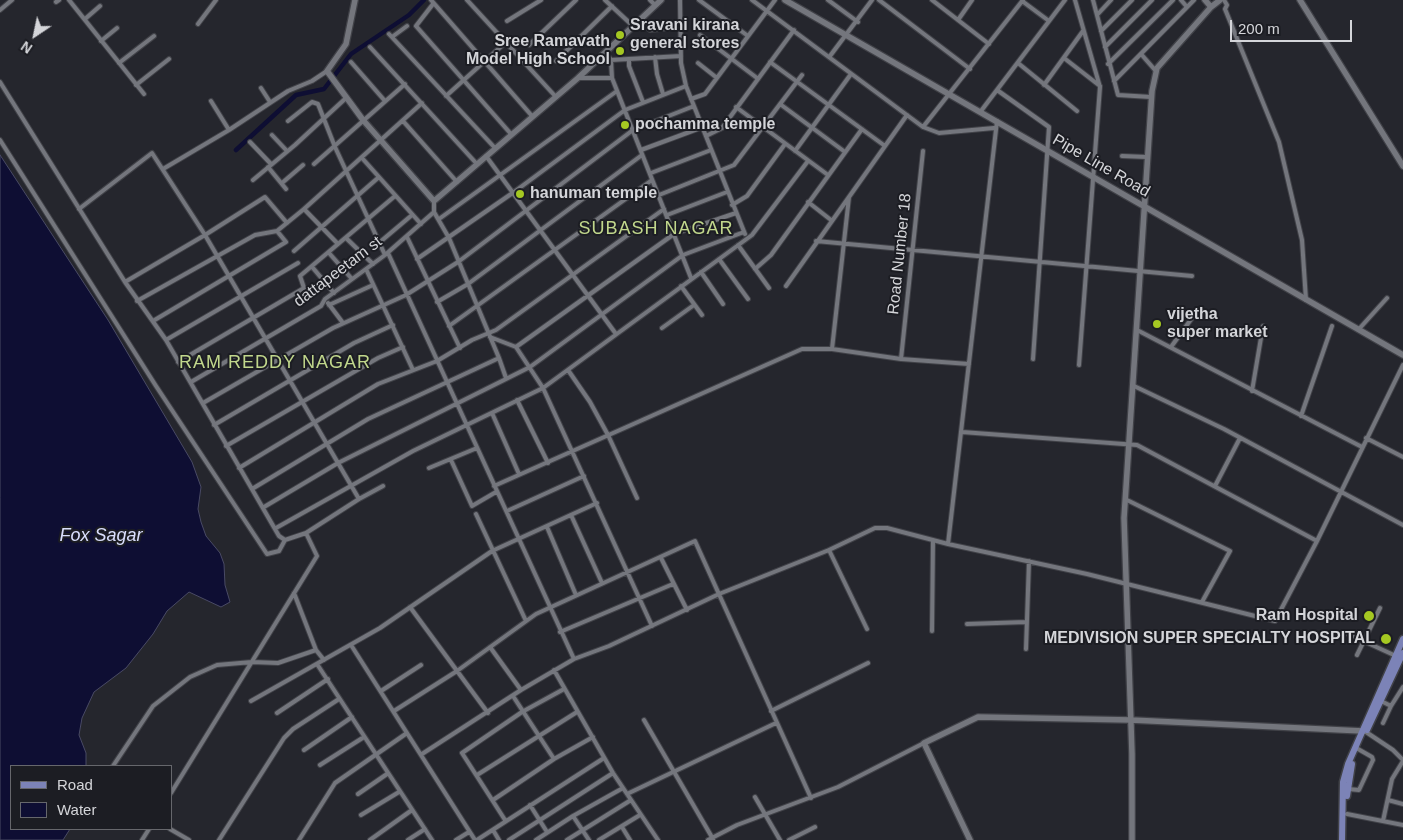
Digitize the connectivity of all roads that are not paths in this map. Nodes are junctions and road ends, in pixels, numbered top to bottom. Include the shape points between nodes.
1 (12, 0) edge
2 (69, 0) edge
3 (216, 0) edge
4 (355, 0) edge
5 (467, 0) edge
6 (541, 0) edge
7 (576, 0) edge
8 (606, 0) edge
9 (650, 0) edge
10 (661, 0) edge
11 (680, 0) edge
12 (699, 0) edge
13 (752, 0) edge
14 (775, 0) edge
15 (785, 0) edge
16 (828, 0) edge
17 (872, 0) edge
18 (879, 0) edge
19 (932, 0) edge
20 (972, 0) edge
21 (1023, 0) edge
22 (1065, 0) edge
23 (1075, 0) edge
24 (1093, 0) edge
25 (1111, 0) edge
26 (1132, 0) edge
27 (1152, 0) edge
28 (1173, 0) edge
29 (1181, 0) edge
30 (1194, 0) edge
31 (1205, 0) edge
32 (1220, 0) edge
33 (1224, 0) edge
34 (1300, 0) edge
35 (432, 2) edge
36 (100, 6) dead end
37 (612, 6) junction
38 (655, 6) junction
39 (1187, 7) junction
40 (1211, 7) junction
41 (0, 10) edge
42 (767, 11) junction
43 (1097, 15) junction
44 (85, 19) junction
45 (638, 20) junction
46 (958, 20) junction
47 (507, 21) dead end
48 (1049, 21) junction
49 (858, 22) junction
50 (198, 24) dead end
51 (407, 26) dead end
52 (632, 26) junction
53 (681, 27) junction
54 (117, 28) dead end
55 (794, 30) junction
56 (1083, 31) junction
57 (1101, 31) junction
58 (700, 35) dead end
59 (154, 36) dead end
60 (748, 36) junction
61 (846, 36) junction
62 (101, 41) junction
63 (506, 43) junction
64 (989, 44) junction
65 (529, 45) dead end
66 (370, 47) dead end
67 (1105, 48) junction
68 (606, 53) junction
69 (1140, 54) junction
70 (681, 56) junction
71 (830, 56) junction
72 (655, 57) junction
73 (1064, 58) junction
74 (169, 59) dead end
75 (629, 59) junction
76 (731, 59) junction
77 (611, 60) junction
78 (485, 61) junction
79 (556, 61) dead end
80 (351, 62) dead end
81 (770, 62) junction
82 (119, 63) junction
83 (698, 63) dead end
84 (1018, 63) junction
85 (1108, 64) junction
86 (970, 68) junction
87 (1156, 70) junction
88 (328, 73) junction
89 (851, 74) junction
90 (802, 75) dead end
91 (578, 78) junction
92 (612, 78) junction
93 (717, 78) junction
94 (757, 78) junction
95 (464, 79) junction
96 (798, 81) junction
97 (1114, 81) junction
98 (0, 82) edge
99 (405, 84) junction
100 (136, 85) junction
101 (1044, 85) junction
102 (686, 86) junction
103 (1100, 86) junction
104 (261, 88) dead end
105 (997, 90) junction
106 (618, 92) junction
107 (950, 93) junction
108 (144, 94) dead end
109 (663, 94) junction
110 (446, 96) junction
111 (556, 97) junction
112 (1151, 97) junction
113 (346, 98) junction
114 (691, 99) junction
115 (211, 101) dead end
116 (385, 101) junction
117 (270, 102) junction
118 (643, 102) junction
119 (422, 103) junction
120 (780, 104) junction
121 (829, 105) junction
122 (694, 106) junction
123 (736, 107) junction
124 (625, 110) junction
125 (1077, 111) dead end
126 (981, 112) junction
127 (907, 115) junction
128 (532, 116) junction
129 (323, 120) junction
130 (363, 120) junction
131 (288, 121) dead end
132 (403, 121) junction
133 (997, 121) junction
134 (763, 126) junction
135 (703, 127) junction
136 (923, 127) junction
137 (812, 128) junction
138 (994, 128) junction
139 (862, 129) junction
140 (229, 130) junction
141 (633, 130) junction
142 (513, 132) junction
143 (272, 135) dead end
144 (706, 136) junction
145 (0, 140) edge
146 (381, 141) junction
147 (250, 142) dead end
148 (785, 144) junction
149 (884, 146) junction
150 (334, 147) junction
151 (495, 148) junction
152 (711, 150) junction
153 (1046, 150) junction
154 (287, 151) junction
155 (795, 151) junction
156 (923, 151) dead end
157 (641, 152) junction
158 (845, 152) junction
159 (486, 156) junction
160 (1122, 156) dead end
161 (1147, 157) junction
162 (362, 158) junction
163 (808, 161) junction
164 (476, 163) junction
165 (314, 164) dead end
166 (303, 165) dead end
167 (270, 166) junction
168 (1403, 166) edge
169 (162, 169) junction
170 (346, 170) junction
171 (719, 172) junction
172 (651, 173) junction
173 (500, 174) junction
174 (828, 175) junction
175 (379, 177) junction
176 (1094, 177) junction
177 (253, 180) dead end
178 (652, 180) junction
179 (456, 182) junction
180 (282, 183) junction
181 (286, 189) dead end
182 (514, 192) junction
183 (727, 192) junction
184 (659, 194) junction
185 (395, 196) junction
186 (356, 197) junction
187 (850, 197) junction
188 (434, 201) junction
189 (808, 202) junction
190 (732, 205) junction
191 (1145, 207) junction
192 (79, 209) junction
193 (304, 209) junction
194 (664, 209) junction
195 (527, 210) junction
196 (434, 212) junction
197 (736, 213) junction
198 (667, 214) junction
199 (412, 215) junction
200 (439, 219) junction
201 (368, 220) junction
202 (831, 220) junction
203 (287, 223) junction
204 (421, 224) junction
205 (322, 227) junction
206 (541, 228) junction
207 (277, 231) junction
208 (744, 232) junction
209 (674, 234) junction
210 (204, 235) junction
211 (407, 237) junction
212 (346, 238) junction
213 (449, 238) junction
214 (747, 238) junction
215 (816, 241) junction
216 (380, 242) junction
217 (338, 244) junction
218 (738, 245) junction
219 (845, 245) junction
220 (556, 250) junction
221 (294, 251) dead end
222 (913, 252) junction
223 (329, 253) junction
224 (386, 254) junction
225 (683, 255) junction
226 (218, 257) junction
227 (980, 257) junction
228 (417, 259) junction
229 (719, 259) junction
230 (458, 262) junction
231 (1039, 263) junction
232 (298, 264) dead end
233 (373, 264) junction
234 (1085, 266) junction
235 (313, 268) junction
236 (366, 269) junction
237 (755, 269) junction
238 (1139, 270) junction
239 (701, 272) junction
240 (574, 275) junction
241 (228, 276) junction
242 (1192, 276) dead end
243 (692, 278) junction
244 (352, 279) junction
245 (428, 281) junction
246 (125, 282) junction
247 (468, 284) junction
248 (373, 285) junction
249 (681, 286) junction
250 (786, 286) dead end
251 (769, 288) dead end
252 (334, 293) junction
253 (588, 294) junction
254 (406, 295) junction
255 (241, 297) junction
256 (1387, 298) dead end
257 (325, 299) junction
258 (748, 299) dead end
259 (1306, 300) junction
260 (138, 301) junction
261 (437, 302) junction
262 (329, 304) junction
263 (694, 304) junction
264 (723, 304) dead end
265 (477, 305) junction
266 (384, 306) junction
267 (602, 314) junction
268 (702, 315) dead end
269 (1192, 318) dead end
270 (252, 319) junction
271 (153, 321) junction
272 (344, 323) junction
273 (393, 326) junction
274 (449, 326) junction
275 (1264, 326) dead end
276 (1332, 326) dead end
277 (662, 328) dead end
278 (1359, 329) junction
279 (1137, 330) junction
280 (616, 334) junction
281 (489, 335) junction
282 (266, 338) junction
283 (166, 340) junction
284 (403, 347) junction
285 (516, 347) junction
286 (1171, 347) junction
287 (460, 348) junction
288 (832, 348) junction
289 (1403, 355) edge
290 (499, 358) junction
291 (277, 359) junction
292 (901, 359) junction
293 (1033, 359) dead end
294 (437, 361) junction
295 (178, 362) junction
296 (969, 364) junction
297 (1079, 365) dead end
298 (1403, 365) edge
299 (530, 367) junction
300 (413, 370) junction
301 (568, 370) junction
302 (506, 378) junction
303 (288, 379) junction
304 (447, 381) junction
305 (191, 382) junction
306 (1134, 386) junction
307 (543, 388) junction
308 (1252, 391) junction
309 (517, 400) junction
310 (302, 401) junction
311 (203, 402) junction
312 (456, 402) junction
313 (492, 413) junction
314 (1301, 416) junction
315 (315, 422) junction
316 (214, 425) junction
317 (468, 426) junction
318 (962, 432) junction
319 (608, 435) junction
320 (1240, 438) junction
321 (1366, 438) junction
322 (326, 443) junction
323 (1128, 445) junction
324 (226, 446) junction
325 (1362, 447) junction
326 (477, 448) junction
327 (572, 452) junction
328 (1403, 457) edge
329 (451, 460) junction
330 (338, 463) junction
331 (548, 463) junction
332 (239, 468) junction
333 (429, 468) dead end
334 (519, 474) junction
335 (584, 476) junction
336 (350, 485) junction
337 (382, 486) dead end
338 (494, 486) junction
339 (1215, 486) junction
340 (252, 490) junction
341 (1342, 490) junction
342 (496, 492) junction
343 (637, 498) dead end
344 (359, 499) junction
345 (1125, 499) junction
346 (597, 503) junction
347 (264, 507) junction
348 (507, 511) junction
349 (476, 514) dead end
350 (571, 515) junction
351 (1403, 525) edge
352 (547, 527) junction
353 (276, 528) junction
354 (306, 534) junction
355 (518, 537) junction
356 (285, 540) junction
357 (933, 540) junction
358 (1317, 541) junction
359 (948, 544) junction
360 (829, 550) junction
361 (492, 551) junction
362 (661, 558) junction
363 (1029, 561) junction
364 (628, 571) junction
365 (602, 583) junction
366 (1125, 583) junction
367 (673, 584) junction
368 (294, 593) junction
369 (719, 594) junction
370 (576, 596) junction
371 (640, 599) junction
372 (1202, 602) junction
373 (410, 607) junction
374 (549, 607) junction
375 (1380, 608) dead end
376 (688, 610) junction
377 (526, 621) junction
378 (1026, 622) junction
379 (967, 624) dead end
380 (652, 626) junction
381 (867, 629) dead end
382 (932, 631) dead end
383 (560, 632) junction
384 (1346, 633) dead end
385 (1403, 639) edge
386 (1363, 641) junction
387 (351, 645) junction
388 (490, 647) junction
389 (1026, 649) dead end
390 (316, 650) junction
391 (1357, 655) dead end
392 (574, 659) junction
393 (1400, 659) edge
394 (324, 660) junction
395 (252, 662) junction
396 (868, 663) dead end
397 (317, 664) junction
398 (420, 665) dead end
399 (554, 670) junction
400 (457, 671) junction
401 (328, 679) junction
402 (1403, 687) edge
403 (564, 689) junction
404 (521, 690) junction
405 (381, 691) junction
406 (513, 696) junction
407 (339, 699) junction
408 (251, 701) dead end
409 (1381, 701) junction
410 (1391, 706) junction
411 (394, 711) junction
412 (772, 711) junction
413 (522, 712) junction
414 (577, 712) junction
415 (277, 713) dead end
416 (488, 713) junction
417 (352, 717) junction
418 (644, 720) dead end
419 (1131, 720) junction
420 (776, 723) junction
421 (1383, 723) dead end
422 (407, 732) junction
423 (1364, 732) junction
424 (364, 737) junction
425 (593, 737) junction
426 (539, 738) junction
427 (924, 743) junction
428 (1358, 749) junction
429 (304, 750) dead end
430 (376, 753) junction
431 (422, 754) junction
432 (604, 758) junction
433 (554, 759) junction
434 (1403, 760) edge
435 (114, 765) edge
436 (320, 765) dead end
437 (673, 771) junction
438 (613, 773) junction
439 (387, 774) junction
440 (477, 775) junction
441 (623, 788) junction
442 (1348, 789) junction
443 (172, 791) edge
444 (399, 792) junction
445 (358, 794) dead end
446 (626, 794) junction
447 (755, 797) dead end
448 (811, 798) junction
449 (493, 800) junction
450 (631, 800) junction
451 (1388, 800) junction
452 (1403, 804) edge
453 (530, 805) junction
454 (412, 810) junction
455 (1347, 814) junction
456 (361, 815) dead end
457 (640, 815) junction
458 (573, 816) junction
459 (765, 816) junction
460 (505, 820) junction
461 (540, 820) junction
462 (1383, 821) junction
463 (1403, 825) edge
464 (622, 827) junction
465 (815, 827) dead end
466 (424, 829) junction
467 (172, 830) edge
468 (493, 830) junction
469 (582, 830) junction
470 (469, 832) junction
471 (547, 832) junction
472 (711, 839) edge
473 (189, 840) edge
474 (219, 840) edge
475 (299, 840) edge
476 (370, 840) edge
477 (408, 840) edge
478 (432, 840) edge
479 (456, 840) edge
480 (476, 840) edge
481 (499, 840) edge
482 (509, 840) edge
483 (536, 840) edge
484 (567, 840) edge
485 (589, 840) edge
486 (599, 840) edge
487 (630, 840) edge
488 (658, 840) edge
489 (780, 840) edge
490 (790, 840) edge
491 (970, 840) edge
492 (1132, 840) edge
493 (1342, 840) edge
494 (1346, 840) edge

1 - 41 street
2 - 44 street
3 - 50 street
4 - 88 street via 346,44
5 - 63 street
6 - 47 street
7 - 65 street
8 - 37 street
9 - 38 street
10 - 38 street
11 - 53 street
12 - 60 street
13 - 42 street
14 - 42 street
15 - 61 street, Pipe Line Road
16 - 49 street
17 - 49 street
18 - 86 street
19 - 46 street
20 - 46 street
21 - 48 street
21 - 64 street
22 - 48 street
23 - 56 street
24 - 43 street
25 - 43 street
26 - 57 street
27 - 67 street
28 - 85 street
29 - 39 street
30 - 39 street
31 - 40 street
32 - 40 street
33 - 259 street via 1279,142 1302,240
34 - 168 street
35 - 78 street
35 - 95 street via 416,26
36 - 44 street
37 - 52 street
37 - 79 street
38 - 45 street
39 - 69 street
40 - 87 street
42 - 55 street
42 - 60 street
43 - 57 street
44 - 62 street
45 - 52 street
45 - 53 street via 650,30
46 - 64 street
48 - 84 street
49 - 61 street
51 - 110 street via 390,36
52 - 68 street
53 - 70 street
54 - 62 street
55 - 71 street
55 - 81 street
56 - 73 street
56 - 103 street
57 - 67 street
58 - 76 street
59 - 82 street
60 - 76 street
61 - 71 street
61 - 107 street, Pipe Line Road
62 - 82 street
63 - 78 street
63 - 111 street
64 - 86 street
66 - 99 street
67 - 85 street
68 - 77 street
68 - 91 street
69 - 87 street
69 - 97 street
70 - 72 street
70 - 102 street
71 - 89 street
72 - 75 street
72 - 109 street
73 - 101 street
73 - 103 street
74 - 100 street
75 - 77 street
75 - 118 street
76 - 93 street
76 - 94 street
77 - 92 street
78 - 95 street
78 - 128 street
80 - 116 street
81 - 94 street
81 - 96 street
82 - 100 street
83 - 93 street
84 - 101 street
84 - 105 street
85 - 97 street
86 - 107 street
87 - 112 street
88 - 113 street
88 - 117 street
89 - 121 street
89 - 127 street
90 - 96 street
91 - 92 street
91 - 111 street
92 - 106 street
93 - 114 street via 705,94
94 - 123 street
95 - 110 street
95 - 142 street
96 - 120 street
96 - 121 street
97 - 112 street via 1118,96
98 - 192 street
99 - 116 street
99 - 119 street
100 - 108 street
101 - 125 street
102 - 109 street
102 - 114 street
103 - 176 street
104 - 117 street
105 - 126 street
105 - 153 street via 1049,127
106 - 124 street
106 - 173 street
107 - 126 street, Pipe Line Road
107 - 136 street
109 - 118 street
110 - 151 street
111 - 128 street
112 - 161 street
113 - 129 street
113 - 130 street
114 - 122 street
115 - 140 street
116 - 130 street
117 - 140 street
118 - 124 street
119 - 132 street
119 - 164 street
120 - 134 street
120 - 137 street
121 - 137 street
121 - 139 street
122 - 135 street
122 - 141 street
123 - 134 street
123 - 144 street via 722,128
124 - 141 street
124 - 182 street
126 - 133 street, Pipe Line Road
127 - 136 street
127 - 149 street
128 - 142 street
129 - 131 street via 314,101
129 - 150 street
129 - 154 street
130 - 146 street
130 - 150 street
132 - 146 street
132 - 179 street
133 - 138 street
133 - 153 street, Pipe Line Road
134 - 148 street
134 - 171 street via 734,165
135 - 144 street
135 - 157 street
136 - 138 street via 939,133
137 - 155 street
137 - 158 street
138 - 227 street
139 - 149 street
139 - 158 street
140 - 169 street
141 - 157 street
141 - 195 street
142 - 151 street
143 - 154 street
144 - 152 street
145 - 356 street via 267,554 280,551
146 - 162 street
146 - 188 street
147 - 167 street
148 - 155 street
148 - 190 street via 747,196
149 - 187 street
150 - 165 street
150 - 170 street
151 - 159 street
152 - 171 street
152 - 172 street
153 - 176 street, Pipe Line Road
153 - 231 street
154 - 167 street
155 - 163 street
156 - 222 street, Road Number 18
157 - 172 street
157 - 206 street
158 - 174 street
159 - 164 street
159 - 173 street
160 - 161 street
161 - 191 street
162 - 170 street
162 - 175 street
163 - 174 street
163 - 214 street
164 - 179 street
166 - 180 street
167 - 177 street
167 - 180 street
169 - 192 street via 152,153
169 - 210 street
170 - 186 street
170 - 193 street
171 - 183 street
171 - 184 street
172 - 178 street
173 - 182 street
173 - 200 street
174 - 189 street
175 - 185 street
175 - 186 street
176 - 191 street, Pipe Line Road
176 - 234 street
178 - 184 street
178 - 220 street
179 - 188 street
180 - 181 street
182 - 195 street
182 - 213 street
183 - 190 street
183 - 198 street
184 - 194 street
185 - 199 street
185 - 201 street
186 - 201 street
186 - 205 street
187 - 202 street
187 - 219 street
188 - 196 street
189 - 202 street
189 - 237 street via 771,255
190 - 197 street
191 - 238 street
191 - 259 street, Pipe Line Road
192 - 246 street
193 - 203 street
193 - 205 street
194 - 198 street
194 - 240 street
195 - 206 street
195 - 230 street
196 - 200 street
196 - 204 street, dattapeetam st
197 - 208 street
197 - 209 street
198 - 209 street
199 - 204 street
199 - 216 street
200 - 213 street
201 - 212 street
201 - 216 street
202 - 215 street
203 - 207 street
203 - 210 street via 265,197
204 - 211 street, dattapeetam st
205 - 217 street
205 - 221 street
206 - 220 street
206 - 247 street
207 - 226 street via 254,235
207 - 241 street via 286,242
208 - 214 street
208 - 225 street
209 - 225 street
209 - 253 street
210 - 226 street
210 - 246 street
211 - 224 street, dattapeetam st
211 - 228 street
212 - 217 street
212 - 233 street
213 - 228 street
213 - 230 street
214 - 218 street
215 - 219 street
215 - 250 street
216 - 224 street
217 - 223 street
218 - 229 street
218 - 237 street
219 - 222 street
219 - 288 street
220 - 240 street
220 - 265 street
222 - 227 street
222 - 292 street, Road Number 18
223 - 235 street
223 - 244 street
224 - 233 street, dattapeetam st
224 - 254 street
225 - 243 street
225 - 267 street
226 - 241 street
226 - 260 street
227 - 231 street
227 - 296 street
228 - 245 street
229 - 239 street
229 - 258 street
230 - 245 street
230 - 247 street
231 - 234 street
231 - 293 street
232 - 255 street
233 - 236 street, dattapeetam st
234 - 238 street
234 - 297 street
235 - 252 street
235 - 270 street via 300,276 304,288
236 - 244 street, dattapeetam st
236 - 248 street
237 - 251 street
238 - 242 street
238 - 279 street
239 - 243 street
239 - 264 street
240 - 253 street
240 - 281 street
241 - 255 street
241 - 271 street
243 - 249 street
244 - 252 street, dattapeetam st
245 - 254 street
245 - 261 street
246 - 260 street
247 - 261 street
247 - 265 street
248 - 262 street
248 - 266 street
249 - 263 street
249 - 280 street
252 - 257 street, dattapeetam st
253 - 267 street
253 - 285 street
254 - 266 street
254 - 294 street
255 - 270 street
255 - 283 street
256 - 278 street
257 - 262 street
257 - 282 street, dattapeetam st via 321,306
259 - 278 street, Pipe Line Road
260 - 271 street
261 - 274 street
262 - 272 street
263 - 268 street
263 - 277 street
265 - 274 street
265 - 281 street
266 - 272 street
266 - 273 street
267 - 280 street
267 - 299 street
269 - 286 street
270 - 282 street
270 - 295 street
271 - 283 street
272 - 291 street
273 - 284 street
273 - 303 street
274 - 287 street
275 - 308 street
276 - 314 street
278 - 289 street, Pipe Line Road
279 - 286 street
279 - 306 street
280 - 301 street
281 - 285 street
281 - 287 street
281 - 290 street
282 - 291 street
282 - 305 street, dattapeetam st
283 - 295 street
284 - 300 street
284 - 310 street
285 - 299 street
286 - 308 street
287 - 294 street
288 - 292 street
288 - 319 street via 794,352
290 - 302 street
290 - 304 street
291 - 303 street
291 - 311 street
292 - 296 street
294 - 300 street
294 - 304 street
295 - 305 street
296 - 318 street
298 - 321 street
299 - 302 street
299 - 307 street
300 - 315 street via 378,384
301 - 307 street
301 - 319 street
302 - 312 street
303 - 310 street
303 - 316 street
304 - 312 street
304 - 322 street
305 - 311 street
306 - 320 street
306 - 323 street
307 - 309 street
307 - 327 street
308 - 314 street
309 - 313 street
309 - 331 street
310 - 315 street
310 - 324 street
311 - 316 street
312 - 317 street
312 - 330 street
313 - 317 street
313 - 334 street
314 - 325 street
315 - 322 street
315 - 332 street
316 - 324 street
317 - 326 street
317 - 336 street
318 - 323 street
318 - 359 street
319 - 327 street
319 - 343 street
320 - 339 street
320 - 341 street
321 - 325 street
321 - 328 street
322 - 330 street
322 - 340 street
323 - 339 street via 1137,445
323 - 345 street
324 - 332 street
325 - 341 street
326 - 329 street
326 - 338 street
327 - 331 street
327 - 335 street
329 - 333 street
329 - 342 street via 472,506
330 - 336 street
330 - 347 street
331 - 334 street
332 - 340 street
334 - 338 street
335 - 346 street
335 - 348 street
336 - 344 street
336 - 353 street
337 - 344 street
338 - 342 street
339 - 358 street
340 - 347 street
341 - 351 street
341 - 358 street
342 - 348 street
344 - 354 street
345 - 366 street
345 - 372 street via 1230,551
346 - 350 street
346 - 364 street
347 - 353 street
348 - 355 street
349 - 361 street
350 - 352 street
350 - 365 street
352 - 355 street
352 - 370 street
353 - 356 street
354 - 356 street
354 - 368 street via 317,556
355 - 361 street
355 - 374 street
357 - 359 street
357 - 360 street via 875,528
357 - 382 street
358 - 372 street via 1275,621
359 - 363 street
360 - 369 street
360 - 381 street
361 - 373 street
361 - 377 street
362 - 364 street
362 - 367 street
362 - 369 street via 695,541
363 - 366 street
363 - 378 street
364 - 365 street
364 - 371 street
365 - 370 street
366 - 372 street
366 - 419 street
367 - 371 street
367 - 376 street
368 - 390 street
368 - 395 street
369 - 376 street
369 - 412 street
370 - 374 street
371 - 380 street
371 - 383 street
373 - 387 street
373 - 400 street
374 - 377 street
374 - 383 street
375 - 386 street
376 - 380 street
377 - 388 street
378 - 379 street
378 - 389 street
380 - 392 street
383 - 392 street
384 - 386 street
385 - 393 main road
386 - 391 street
386 - 393 street
387 - 394 street
387 - 405 street
388 - 400 street
388 - 404 street
390 - 394 street
390 - 395 street via 278,663
392 - 399 street
393 - 409 main road
393 - 423 main road
394 - 397 street
395 - 435 street via 217,665 190,677 153,706
395 - 443 street
396 - 412 street
397 - 401 street
397 - 408 street
398 - 405 street
399 - 403 street
399 - 404 street
400 - 411 street
400 - 416 street
401 - 407 street
401 - 415 street
402 - 410 street
403 - 413 street
403 - 414 street
404 - 406 street
405 - 411 street
406 - 413 street
406 - 416 street
407 - 417 street
407 - 474 street via 284,738
409 - 410 street
409 - 423 main road
410 - 421 street
411 - 422 street
412 - 420 street
413 - 426 street
413 - 440 street via 462,753
414 - 425 street
414 - 426 street
416 - 431 street
417 - 424 street
417 - 429 street
418 - 437 street
419 - 423 street
419 - 427 street via 978,717
419 - 492 street
420 - 437 street
420 - 448 street
422 - 430 street
422 - 431 street
423 - 428 main road
423 - 434 street
423 - 493 main road via 1348,764 1344,782
424 - 430 street
424 - 436 street
425 - 432 street
425 - 433 street
426 - 433 street
426 - 440 street
427 - 448 street
427 - 491 street
428 - 442 main road
428 - 442 street via 1373,760 1359,790
430 - 439 street
430 - 475 street via 335,783
431 - 470 street
432 - 438 street
432 - 453 street
433 - 449 street
434 - 451 street via 1392,779
437 - 446 street
437 - 472 street
438 - 441 street
438 - 461 street
439 - 444 street
439 - 445 street
440 - 449 street
441 - 446 street
441 - 458 street
442 - 455 main road
444 - 454 street
444 - 456 street
446 - 450 street
447 - 459 street
448 - 459 street
449 - 460 street
450 - 457 street
450 - 469 street
451 - 452 street
451 - 462 street
453 - 460 street
453 - 461 street
454 - 466 street
454 - 476 street
455 - 462 street
455 - 494 main road
457 - 464 street
457 - 488 street
458 - 469 street
458 - 471 street
459 - 472 street via 737,825
459 - 489 street
460 - 468 street
461 - 471 street
461 - 482 street
462 - 463 street
464 - 486 street
464 - 487 street
465 - 490 street
466 - 477 street
466 - 478 street
467 - 473 street
468 - 480 street
468 - 481 street
469 - 484 street
469 - 485 street
470 - 479 street
470 - 480 street
471 - 483 street

